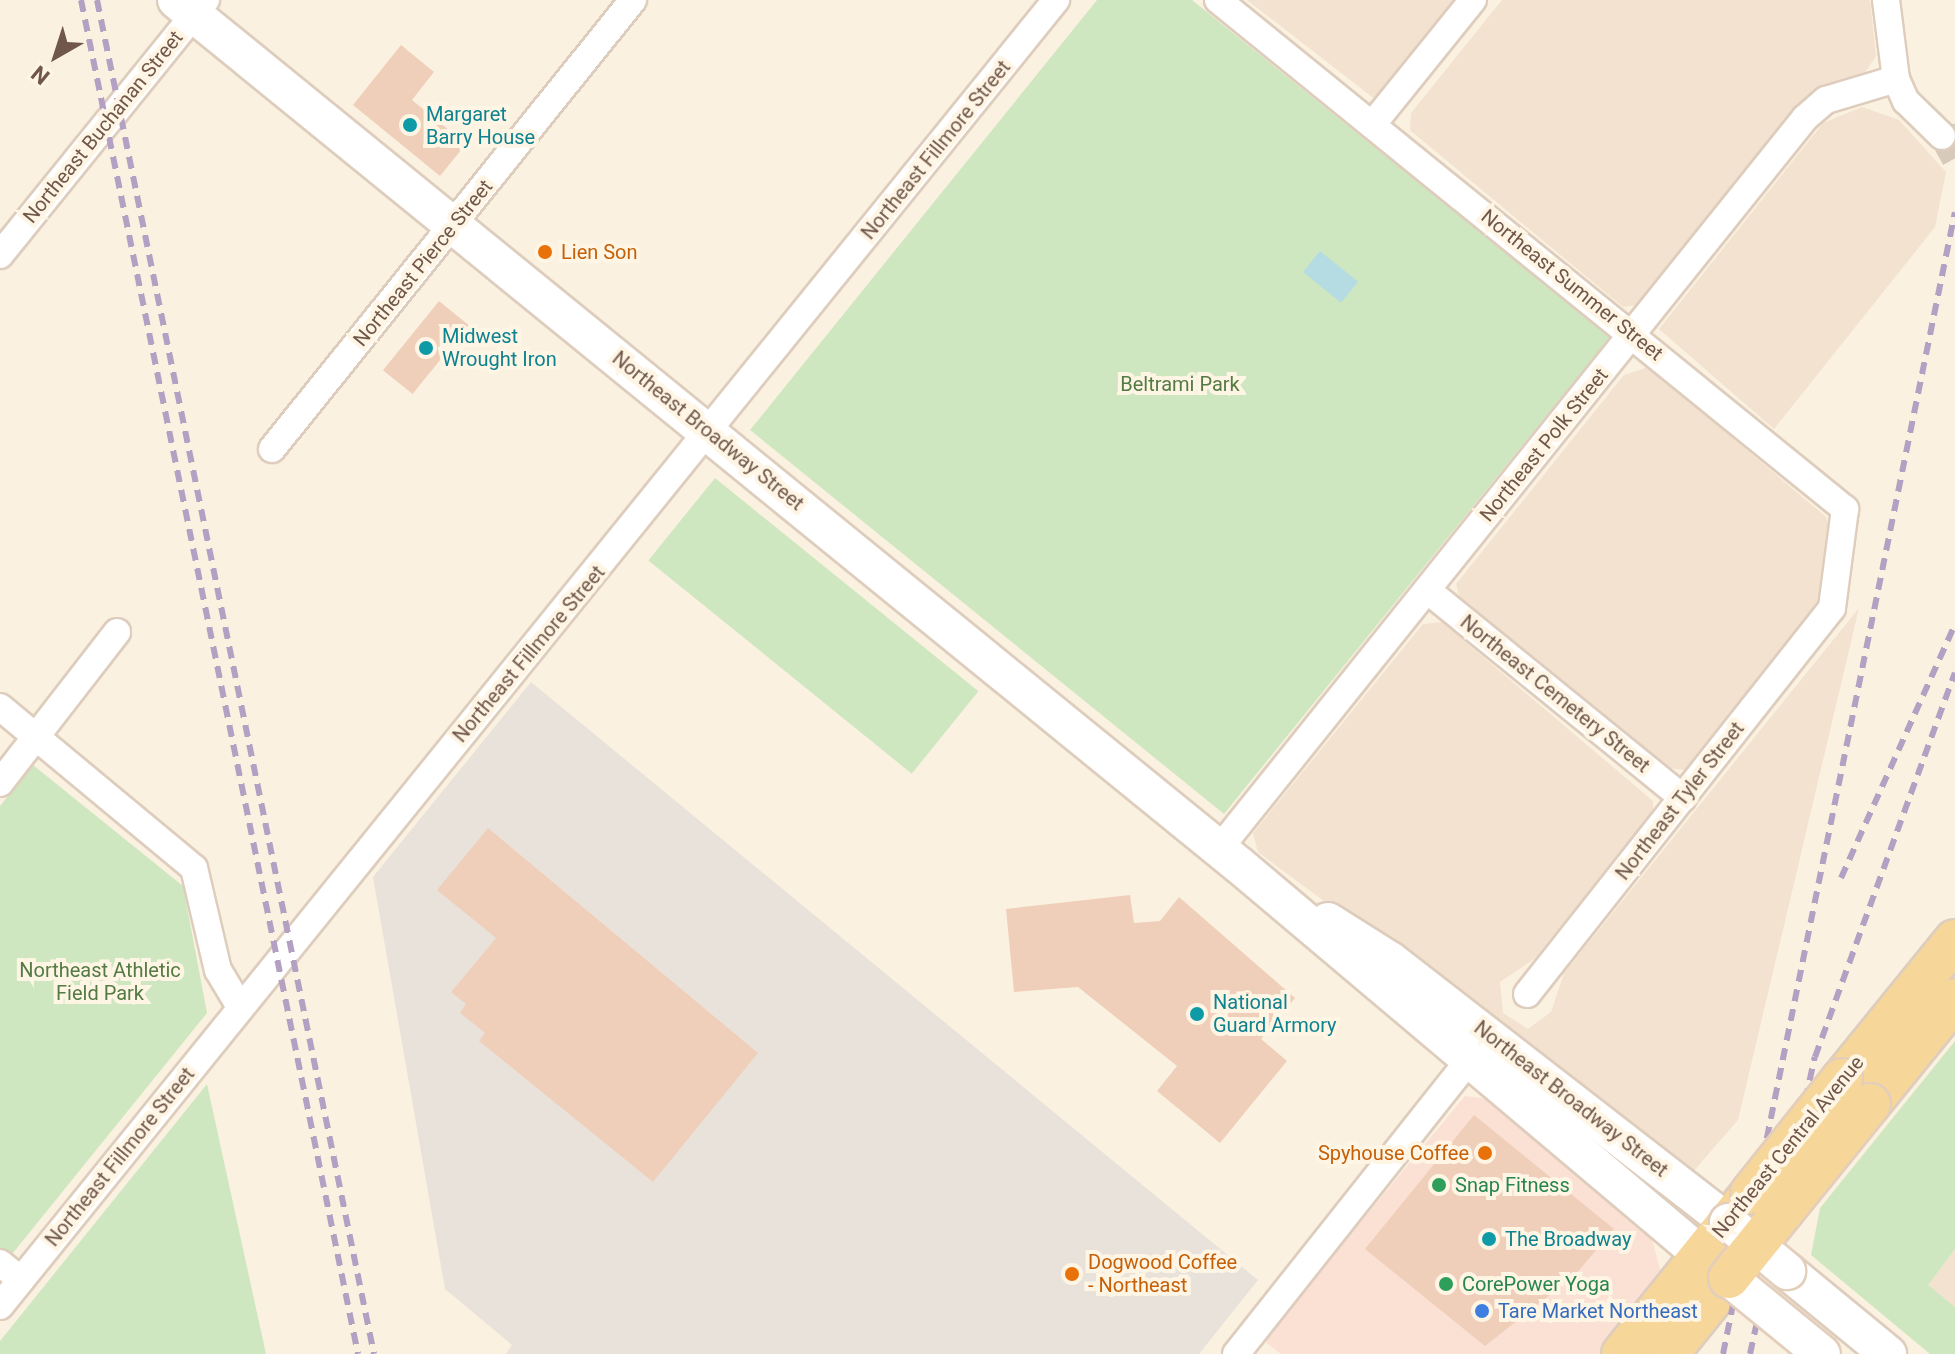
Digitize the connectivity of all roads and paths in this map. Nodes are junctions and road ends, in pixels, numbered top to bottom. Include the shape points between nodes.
1 (633, 0) edge
2 (1056, 0) edge
3 (1218, 0) edge
4 (1473, 0) edge
5 (1886, 0) edge
6 (192, 5) edge
7 (1896, 79) junction
8 (1372, 125) junction
9 (1942, 136) dead end
10 (454, 226) junction
11 (0, 255) edge
12 (1632, 334) junction
13 (710, 432) junction
14 (272, 449) dead end
15 (1427, 590) junction
16 (1832, 608) joint
17 (117, 632) dead end
18 (0, 707) edge
19 (38, 737) junction
20 (0, 783) edge
21 (1683, 798) junction
22 (1229, 857) junction
23 (1955, 940) edge
24 (1527, 994) dead end
25 (1955, 999) edge
26 (240, 1007) junction
27 (1467, 1063) junction
28 (1856, 1092) junction
29 (1742, 1233) junction
30 (0, 1263) edge
31 (1715, 1267) junction
32 (21, 1280) junction
33 (0, 1306) edge
34 (1236, 1354) edge
35 (1622, 1354) edge
36 (1668, 1354) edge
37 (1822, 1354) edge
38 (1888, 1354) edge

1 - 10 street, Northeast Pierce Street
2 - 13 street, Northeast Fillmore Street
3 - 8 street, Northeast Summer Street
4 - 8 street
5 - 7 street
6 - 10 main road, Northeast Broadway Street
6 - 11 street, Northeast Buchanan Street
7 - 9 street via 1906,101
7 - 12 street, Northeast Polk Street via 1826,100 1805,118
8 - 12 street, Northeast Summer Street
10 - 13 main road, Northeast Broadway Street
10 - 14 street, Northeast Pierce Street
12 - 15 street, Northeast Polk Street
12 - 16 street, Northeast Summer Street via 1845,509
13 - 22 main road, Northeast Broadway Street
13 - 26 street, Northeast Fillmore Street
15 - 21 street, Northeast Cemetery Street
15 - 22 street, Northeast Polk Street
16 - 21 street, Northeast Tyler Street
17 - 19 street
18 - 19 street
19 - 20 street
19 - 26 street via 194,868 218,970
21 - 24 street, Northeast Tyler Street
22 - 27 main road, Northeast Broadway Street
22 - 29 main road, Northeast Broadway Street via 1390,960
23 - 28 main road, Northeast Central Avenue
25 - 28 main road, Northeast Central Avenue
26 - 32 street, Northeast Fillmore Street
27 - 31 main road, Northeast Broadway Street
27 - 34 street
28 - 29 main road, Northeast Central Avenue, bridge
29 - 31 main road, Northeast Central Avenue, bridge
29 - 38 main road, Northeast Broadway Street, bridge
30 - 32 street
31 - 35 main road, Northeast Central Avenue
31 - 36 main road, Northeast Central Avenue
31 - 37 main road, Northeast Broadway Street, bridge
32 - 33 street, Northeast Fillmore Street

